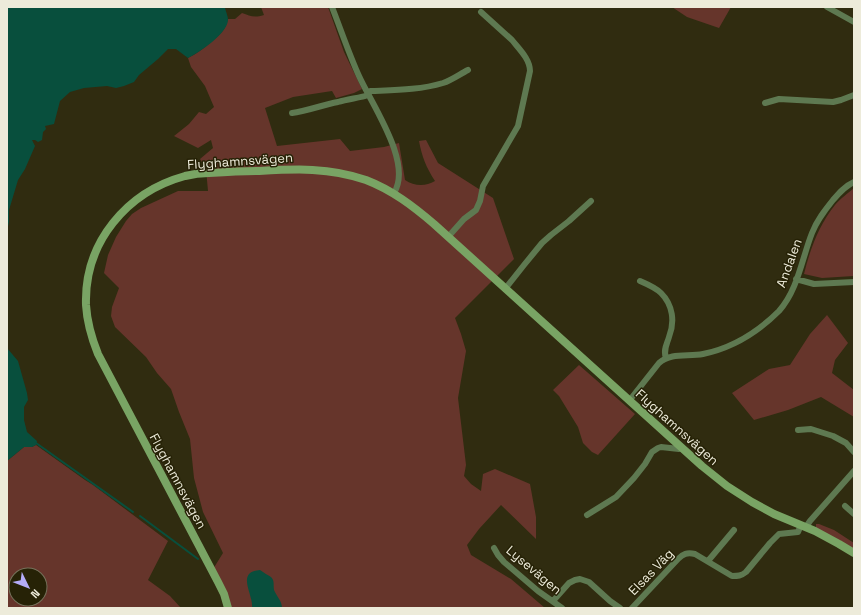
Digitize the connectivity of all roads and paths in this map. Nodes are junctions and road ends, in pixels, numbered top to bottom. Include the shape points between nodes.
1 (332, 7) edge
2 (827, 7) edge
3 (481, 12) dead end
4 (854, 22) edge
5 (468, 70) dead end
6 (368, 94) junction
7 (854, 95) edge
8 (765, 104) dead end
9 (292, 113) dead end
10 (854, 182) edge
11 (394, 193) junction
12 (591, 201) dead end
13 (448, 237) junction
14 (796, 279) junction
15 (640, 281) dead end
16 (854, 282) edge
17 (505, 289) junction
18 (666, 358) junction
19 (629, 401) junction
20 (798, 430) dead end
21 (681, 447) junction
22 (854, 452) edge
23 (854, 471) edge
24 (845, 506) dead end
25 (854, 514) edge
26 (587, 515) dead end
27 (804, 526) junction
28 (734, 530) dead end
29 (494, 548) dead end
30 (854, 553) edge
31 (708, 561) junction
32 (553, 601) junction
33 (228, 608) edge
34 (562, 608) edge
35 (620, 608) edge
36 (632, 608) edge

1 - 6 street
2 - 4 street
3 - 13 street via 518,47 529,63 530,71 518,126 483,186 476,210
5 - 6 street via 436,85 371,91
6 - 9 street
6 - 11 street via 396,154 398,186
7 - 8 street via 833,102 779,100
10 - 14 street, Andalen via 841,191 820,217 812,232
11 - 13 street, Flyghamnsvägen
11 - 33 street, Flyghamnsvägen via 366,180 318,170 286,169 187,175 150,190 126,208 108,229 94,258 86,292 86,306 95,348 218,582
12 - 17 street via 542,243
13 - 17 street, Flyghamnsvägen
14 - 16 street via 814,284
14 - 18 street, Andalen via 786,302 748,336 710,352
15 - 18 street via 658,290 671,311 673,320 665,349
17 - 19 street, Flyghamnsvägen
18 - 19 street via 659,362
19 - 21 street, Flyghamnsvägen
20 - 22 street via 811,429 833,436 846,443
21 - 26 street via 658,448 652,452 646,464 616,497
21 - 27 street, Flyghamnsvägen via 736,492 764,509
23 - 27 street
24 - 25 street
27 - 30 street, Flyghamnsvägen
27 - 31 street, Elsas Väg via 798,532 779,534 742,575 732,576
28 - 31 street
29 - 32 street, Lysevägen via 504,562
31 - 36 street, Elsas Väg via 695,554 682,555
32 - 34 street, Lysevägen
32 - 35 street, Elsas Väg via 569,583 580,579 589,582

